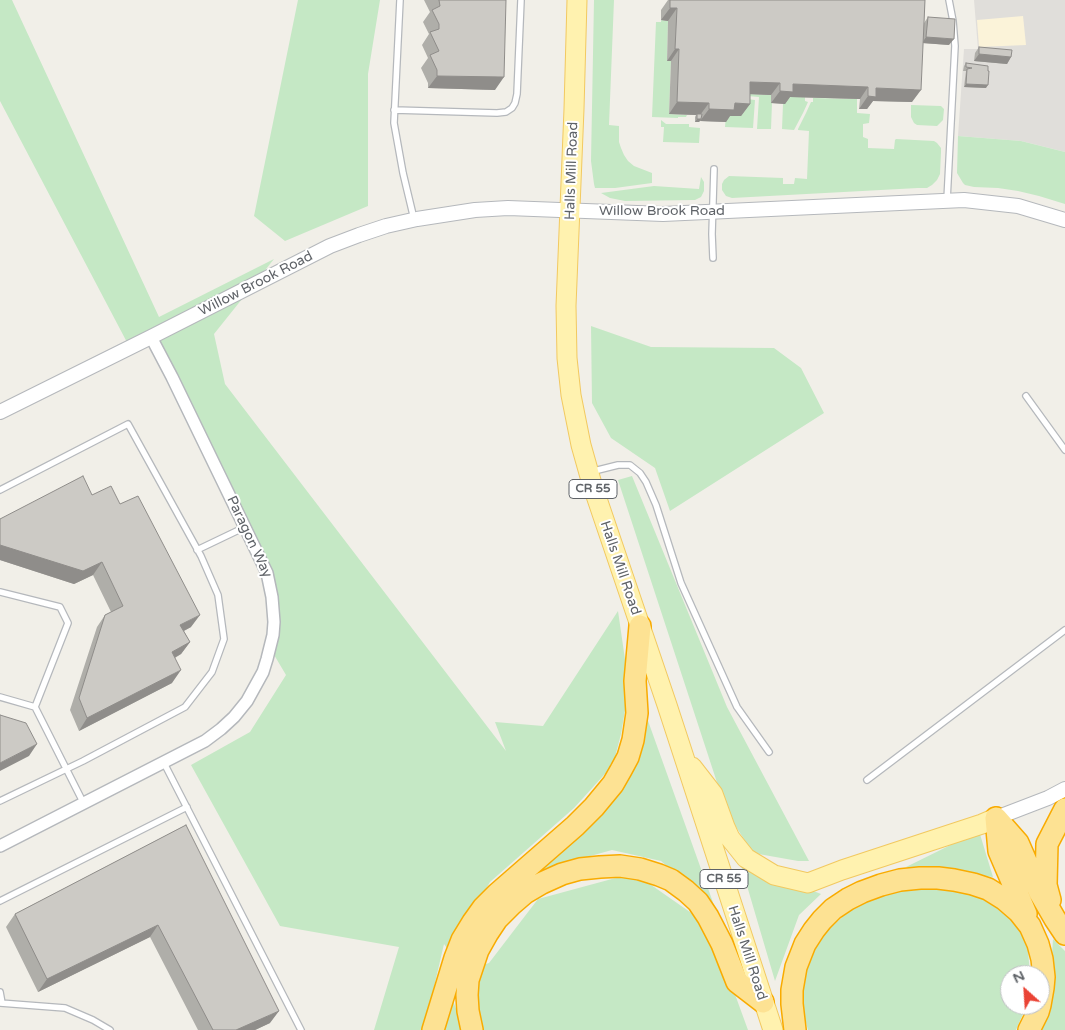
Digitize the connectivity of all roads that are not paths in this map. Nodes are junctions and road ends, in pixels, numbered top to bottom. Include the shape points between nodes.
1 (400, 0) edge
2 (521, 0) edge
3 (577, 0) edge
4 (949, 0) edge
5 (394, 110) junction
6 (714, 168) dead end
7 (947, 201) junction
8 (570, 211) junction
9 (713, 212) junction
10 (414, 219) junction
11 (1065, 220) edge
12 (713, 258) dead end
13 (152, 337) junction
14 (1026, 396) dead end
15 (0, 412) edge
16 (1065, 450) edge
17 (588, 472) junction
18 (0, 490) edge
19 (245, 527) junction
20 (197, 550) junction
21 (0, 592) edge
22 (640, 626) junction
23 (1065, 630) edge
24 (0, 697) edge
25 (35, 707) junction
26 (769, 752) dead end
27 (684, 756) junction
28 (164, 763) junction
29 (66, 769) junction
30 (867, 780) dead end
31 (1065, 789) edge
32 (0, 801) edge
33 (84, 804) junction
34 (187, 807) junction
35 (1065, 809) edge
36 (996, 818) junction
37 (0, 846) edge
38 (0, 901) edge
39 (1060, 927) edge
40 (1038, 944) junction
41 (1043, 965) edge
42 (0, 992) edge
43 (763, 1002) junction
44 (1, 1003) edge
45 (1036, 1015) edge
46 (110, 1030) edge
47 (301, 1030) edge
48 (433, 1030) edge
49 (472, 1030) edge
50 (772, 1030) edge
51 (795, 1030) edge
52 (1029, 1030) edge

1 - 5 lane
2 - 5 lane via 517,94 512,108 497,113
3 - 8 main road, Halls Mill Road / CR 55
4 - 7 lane via 955,46
5 - 10 lane via 403,173
6 - 9 lane
7 - 9 street, Willow Brook Road
7 - 11 street, Willow Brook Road via 1018,206
8 - 9 street, Willow Brook Road
8 - 10 street, Willow Brook Road via 508,208
8 - 17 main road, Halls Mill Road / CR 55 via 566,358
9 - 12 lane
10 - 13 street, Willow Brook Road via 330,246
13 - 15 street, Willow Brook Road
13 - 19 street, Paragon Way
14 - 16 lane
17 - 22 main road, Halls Mill Road / CR 55
17 - 26 lane via 630,465 646,482 681,583 736,707
18 - 20 lane via 128,424
19 - 20 lane
19 - 28 street, Paragon Way via 267,573 272,597 274,622 268,659 253,692 222,729 205,742
20 - 29 lane via 218,595 224,639 212,672 185,707
21 - 25 lane via 60,607 68,623
22 - 27 main road, Halls Mill Road / CR 55
22 - 48 highway via 635,680 637,713 628,757 613,784 594,807 483,908 454,958
23 - 30 lane
24 - 25 lane
25 - 29 lane
27 - 36 main road via 713,794 730,838 746,858 774,875 808,883
27 - 43 main road, Halls Mill Road / CR 55
28 - 33 street, Paragon Way
28 - 34 lane
29 - 32 lane
29 - 33 lane
31 - 36 street
33 - 37 street, Paragon Way
34 - 38 lane
34 - 47 lane
35 - 39 highway via 1047,844 1046,885
36 - 39 highway via 1018,843 1040,893
36 - 40 highway via 999,851
40 - 41 highway
40 - 51 highway via 1019,912 988,889 938,878 900,880 881,885 833,909 805,944 792,990
42 - 44 lane
43 - 49 highway via 737,982 708,917 686,891 671,880 640,869 600,866 552,878 525,893 486,934 468,980
43 - 50 main road, Halls Mill Road
44 - 46 lane via 65,1008
45 - 52 highway

